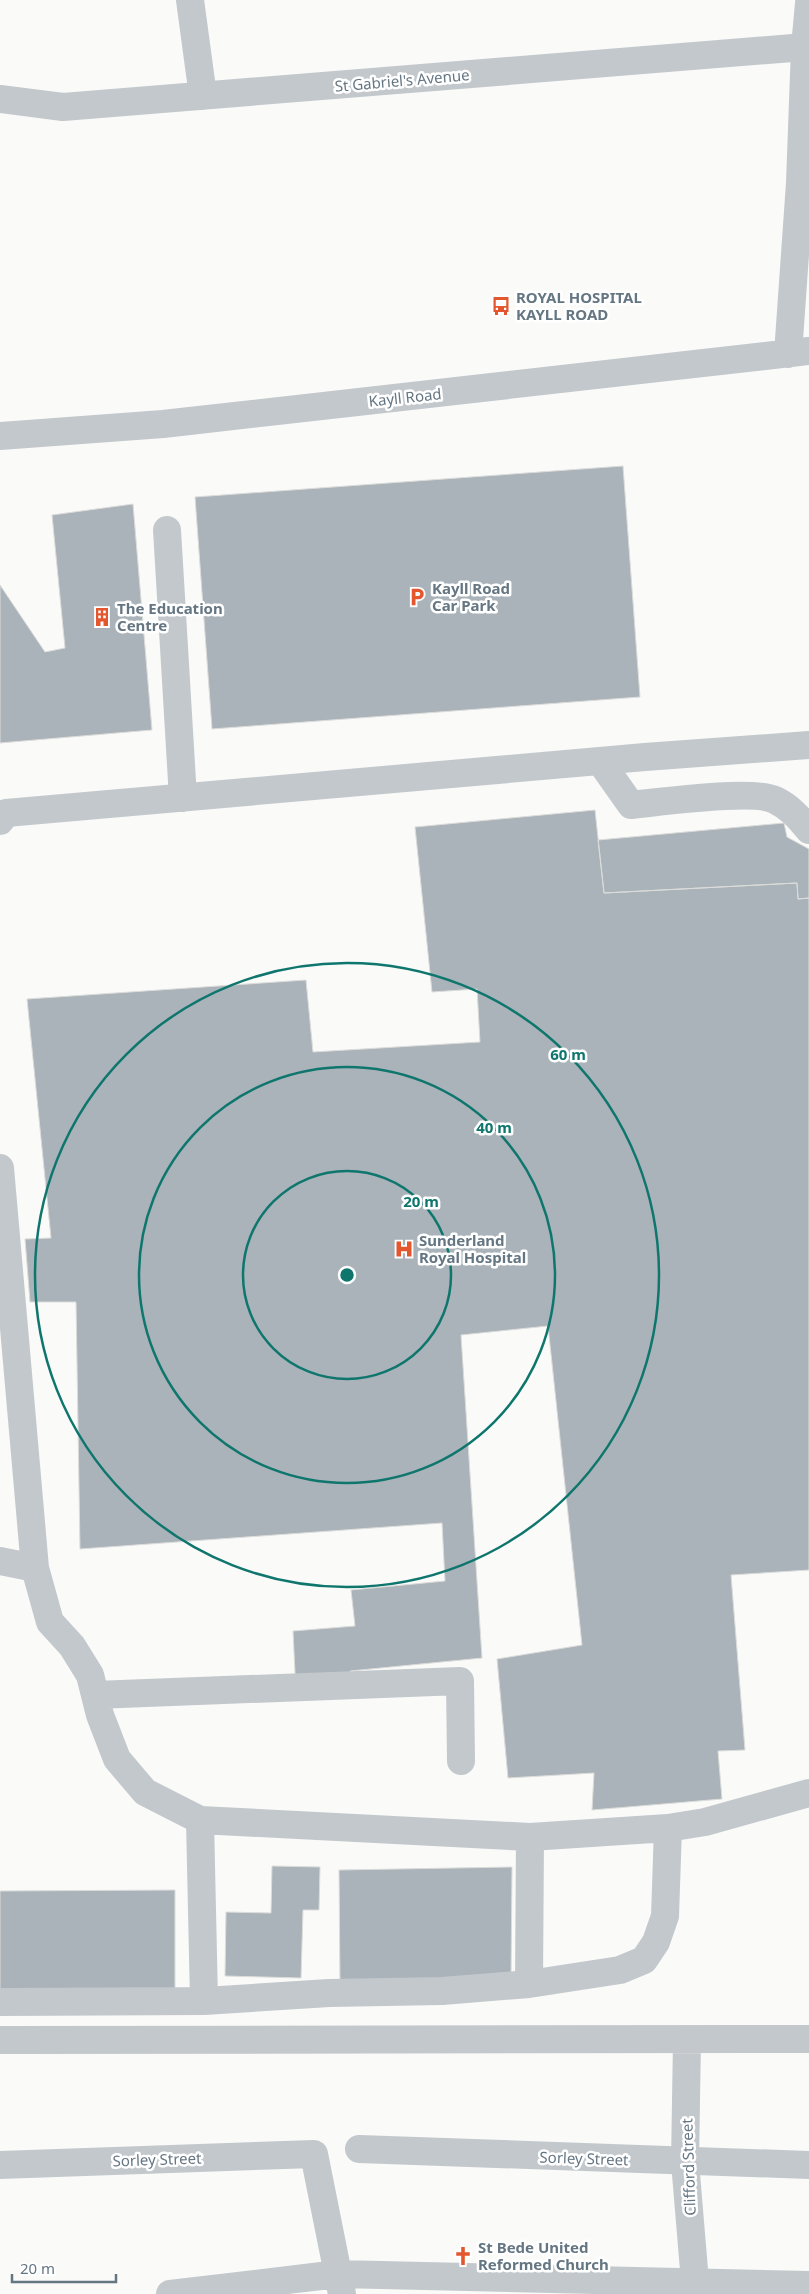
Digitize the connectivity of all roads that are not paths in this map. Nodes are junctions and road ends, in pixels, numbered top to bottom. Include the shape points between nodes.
1 (190, 0) edge
2 (809, 3) edge
3 (807, 48) edge
4 (203, 96) junction
5 (0, 99) edge
6 (805, 183) edge
7 (799, 352) edge
8 (0, 436) edge
9 (167, 530) dead end
10 (809, 745) edge
11 (600, 761) junction
12 (183, 798) junction
13 (0, 821) edge
14 (809, 830) edge
15 (0, 1168) edge
16 (10, 1400) edge
17 (0, 1561) edge
18 (35, 1568) junction
19 (95, 1695) junction
20 (461, 1761) dead end
21 (809, 1793) edge
22 (200, 1820) junction
23 (668, 1828) junction
24 (530, 1837) junction
25 (529, 1984) junction
26 (204, 2001) junction
27 (0, 2002) edge
28 (809, 2039) edge
29 (0, 2040) edge
30 (687, 2040) junction
31 (359, 2149) dead end
32 (685, 2162) junction
33 (0, 2164) edge
34 (809, 2164) edge
35 (340, 2284) edge
36 (809, 2285) edge
37 (696, 2288) edge
38 (170, 2294) edge

1 - 4 street
2 - 3 street
3 - 4 street, St Gabriel's Avenue
3 - 6 street
4 - 5 street, St Gabriel's Avenue via 63,107
6 - 7 street
7 - 8 street, Kayll Road via 162,424
9 - 12 street
10 - 11 street
11 - 12 street
11 - 14 street via 631,805 753,795 774,799 792,810
12 - 13 street via 6,813
15 - 16 street
16 - 18 street
17 - 18 street
18 - 19 street via 50,1622 72,1646 90,1675
19 - 20 street via 460,1681
19 - 22 street via 117,1759 145,1792
21 - 23 street via 705,1822
22 - 24 street
22 - 26 street
23 - 24 street
23 - 25 street via 665,1916 656,1942 644,1960 620,1970
24 - 25 street
25 - 26 street
26 - 27 street
28 - 30 street
29 - 30 street
30 - 32 street, Clifford Street
31 - 32 street, Sorley Street
32 - 34 street, Sorley Street
32 - 37 street, Clifford Street
33 - 35 street, Sorley Street via 314,2154
35 - 37 street
35 - 38 street
36 - 37 street

